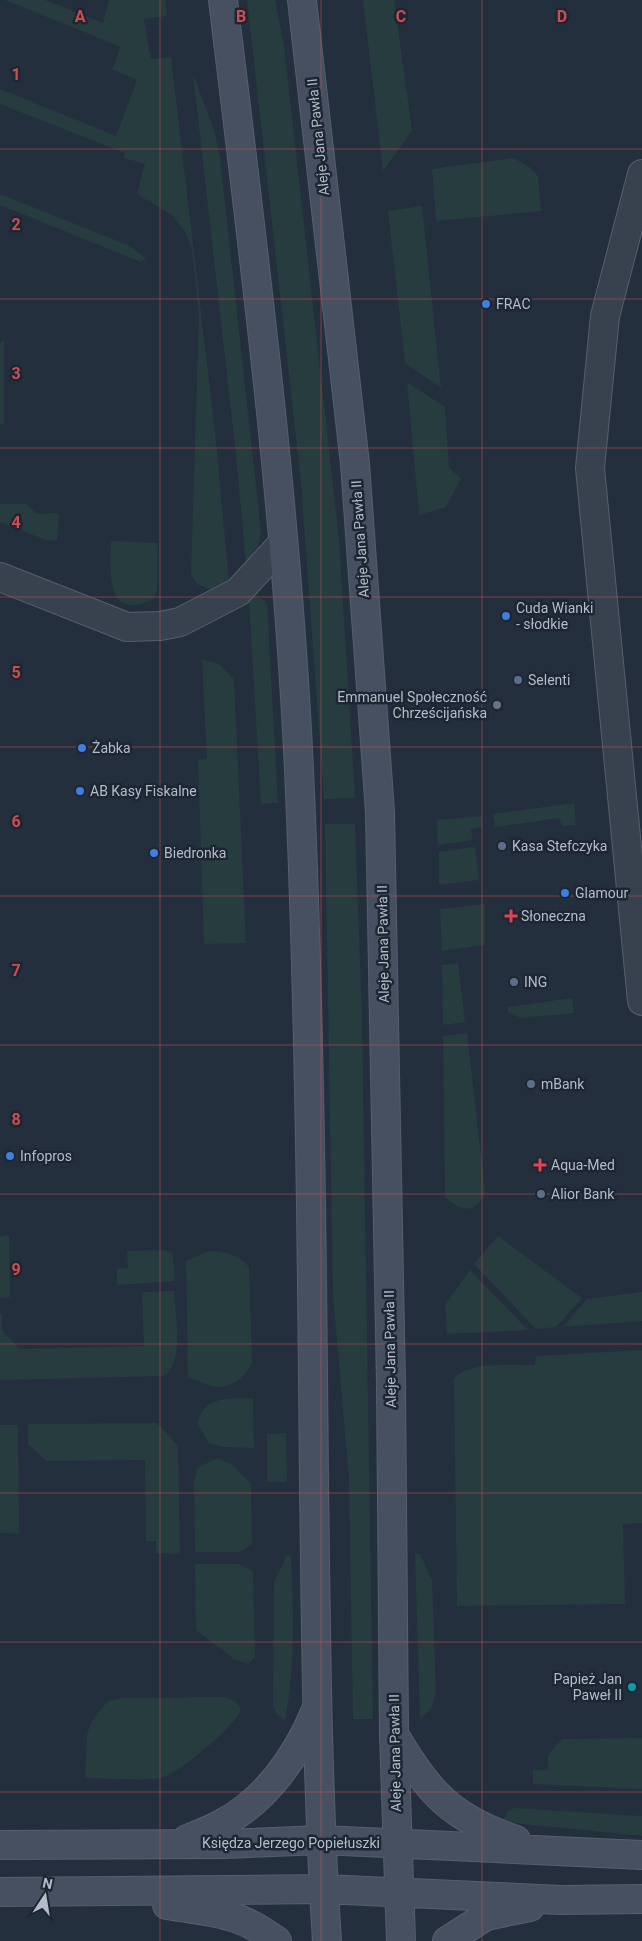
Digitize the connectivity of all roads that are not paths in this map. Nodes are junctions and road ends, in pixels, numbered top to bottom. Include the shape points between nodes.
1 (224, 0) edge
2 (302, 0) edge
3 (642, 174) edge
4 (284, 543) junction
5 (0, 577) edge
6 (642, 1001) edge
7 (317, 1708) junction
8 (394, 1735) junction
9 (322, 1840) junction
10 (398, 1843) junction
11 (176, 1844) junction
12 (0, 1845) edge
13 (543, 1849) junction
14 (642, 1855) edge
15 (324, 1889) junction
16 (92, 1891) junction
17 (400, 1891) junction
18 (0, 1892) edge
19 (642, 1899) edge
20 (561, 1900) junction
21 (276, 1941) edge
22 (327, 1941) edge
23 (401, 1941) edge
24 (447, 1941) edge

1 - 4 main road
2 - 8 main road, Aleje Jana Pawła II via 355,464 380,812
3 - 6 street via 605,316 590,468
4 - 5 street via 238,592 180,622 160,626 127,627
4 - 7 main road via 301,814
7 - 9 main road
7 - 11 main road via 295,1754 264,1792 224,1823
8 - 10 main road, Aleje Jana Pawła II
8 - 13 main road via 418,1774 447,1806 489,1831
9 - 10 main road, Księdza Jerzego Popiełuszki
9 - 11 main road, Księdza Jerzego Popiełuszki
9 - 15 main road
10 - 13 main road, Księdza Jerzego Popiełuszki
10 - 17 main road, Aleje Jana Pawła II
11 - 12 main road, Księdza Jerzego Popiełuszki
13 - 14 main road, Księdza Jerzego Popiełuszki
15 - 16 main road
15 - 17 main road
15 - 22 main road
16 - 18 main road
16 - 21 main road via 223,1913 256,1925
17 - 20 main road
17 - 23 main road, Aleje Jana Pawła II
19 - 20 main road
20 - 24 main road via 486,1916

